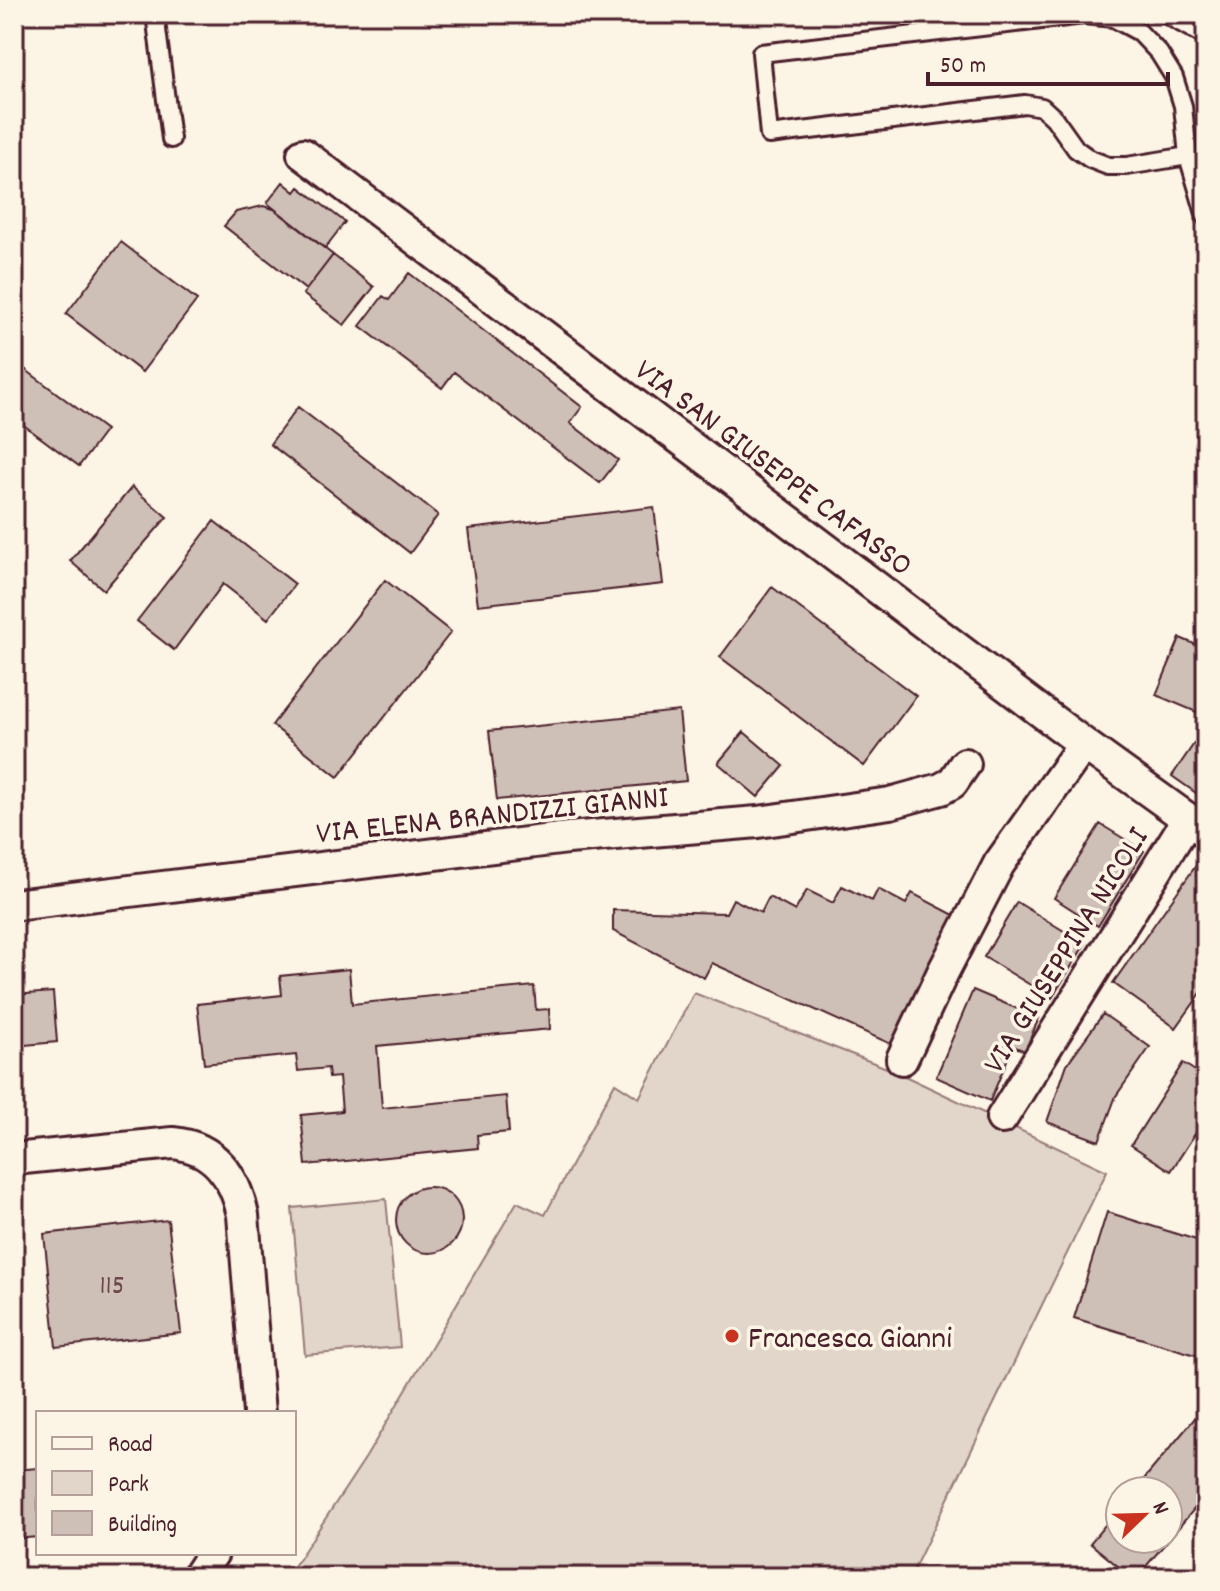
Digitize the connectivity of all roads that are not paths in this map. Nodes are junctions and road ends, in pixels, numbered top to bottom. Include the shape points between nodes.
1 (155, 14) edge
2 (1165, 14) edge
3 (1206, 37) edge
4 (171, 139) dead end
5 (303, 154) dead end
6 (1188, 156) junction
7 (1206, 217) edge
8 (1084, 744) junction
9 (965, 764) dead end
10 (1197, 826) edge
11 (14, 905) edge
12 (902, 1059) dead end
13 (1002, 1118) dead end
14 (14, 1159) edge
15 (259, 1411) edge
16 (212, 1555) edge
17 (197, 1577) edge

1 - 4 lane
2 - 3 lane
5 - 8 street, VIA SAN GIUSEPPE CAFASSO
6 - 6 lane via 1174,77 1139,32 1113,18 1084,15 761,53 769,135 1025,104 1042,107 1076,149 1108,166
6 - 7 lane
8 - 10 street, VIA SAN GIUSEPPE CAFASSO
8 - 12 street via 999,864
9 - 11 street, VIA ELENA BRANDIZZI GIANNI via 941,789 875,805
10 - 13 street, VIA GIUSEPPINA NICOLI
14 - 15 street via 173,1143 198,1148 219,1165 235,1188 243,1215
16 - 17 street

